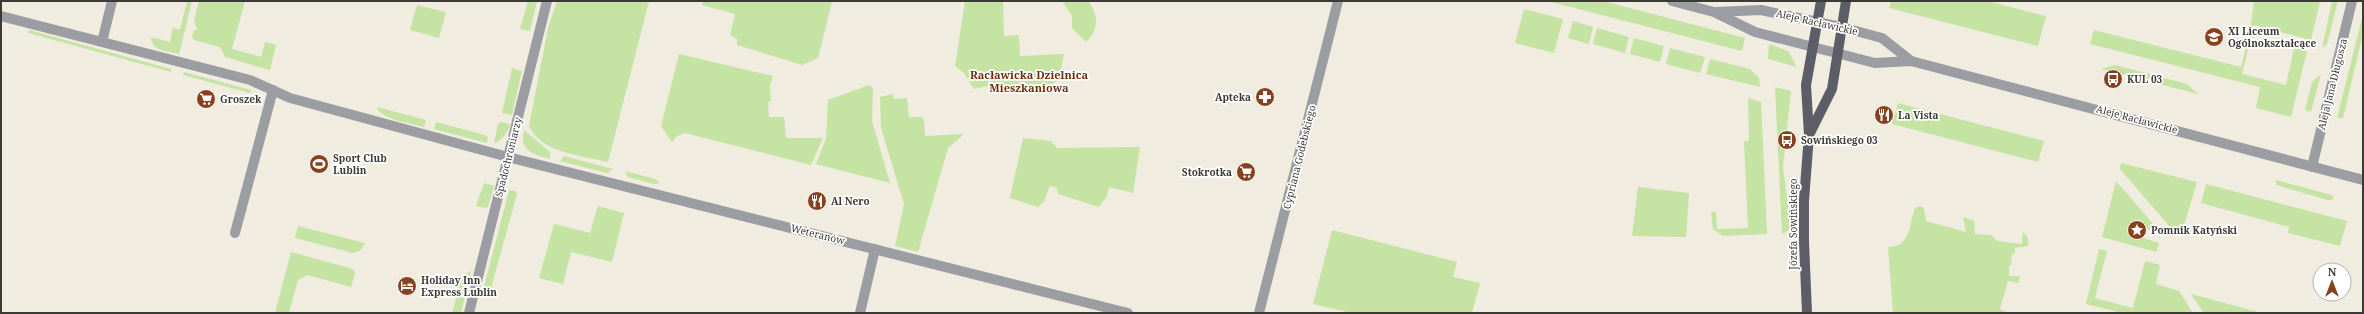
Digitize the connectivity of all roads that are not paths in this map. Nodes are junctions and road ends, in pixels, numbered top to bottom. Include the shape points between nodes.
1 (112, 1) edge
2 (547, 1) edge
3 (1338, 1) edge
4 (1672, 1) edge
5 (1821, 1) edge
6 (1846, 1) edge
7 (2352, 1) edge
8 (1714, 12) junction
9 (1, 16) edge
10 (1817, 21) junction
11 (1841, 27) junction
12 (102, 42) junction
13 (1813, 47) junction
14 (1837, 53) junction
15 (1911, 61) junction
16 (273, 90) junction
17 (1809, 135) junction
18 (508, 157) junction
19 (2312, 167) junction
20 (2363, 180) edge
21 (235, 233) dead end
22 (875, 249) junction
23 (469, 313) edge
24 (860, 313) edge
25 (1128, 313) edge
26 (1259, 313) edge
27 (1806, 313) edge

1 - 12 street
2 - 18 street, Spadochroniarzy
3 - 26 street, Cypriana Godebskiego
4 - 8 street, Aleje Racławickie
5 - 10 main road, Józefa Sowińskiego
6 - 11 main road, Józefa Sowińskiego
7 - 19 street, Aleja Jana Długosza
8 - 10 street, Aleje Racławickie via 1761,10
8 - 13 street, Aleje Racławickie via 1755,32
9 - 12 street, Weteranów
10 - 11 street, Aleje Racławickie
10 - 13 main road, Józefa Sowińskiego
11 - 14 main road, Józefa Sowińskiego
11 - 15 street, Aleje Racławickie via 1882,38
12 - 16 street, Weteranów via 250,80
13 - 14 street, Aleje Racławickie
13 - 17 main road, Józefa Sowińskiego via 1806,85
14 - 15 street, Aleje Racławickie via 1875,63
14 - 17 main road, Józefa Sowińskiego via 1832,89
15 - 19 street, Aleje Racławickie
16 - 18 street, Weteranów via 290,98
16 - 21 street
17 - 27 main road, Józefa Sowińskiego via 1804,200
18 - 22 street, Weteranów
18 - 23 street, Spadochroniarzy
19 - 20 street, Aleje Racławickie
22 - 24 street
22 - 25 street, Weteranów

